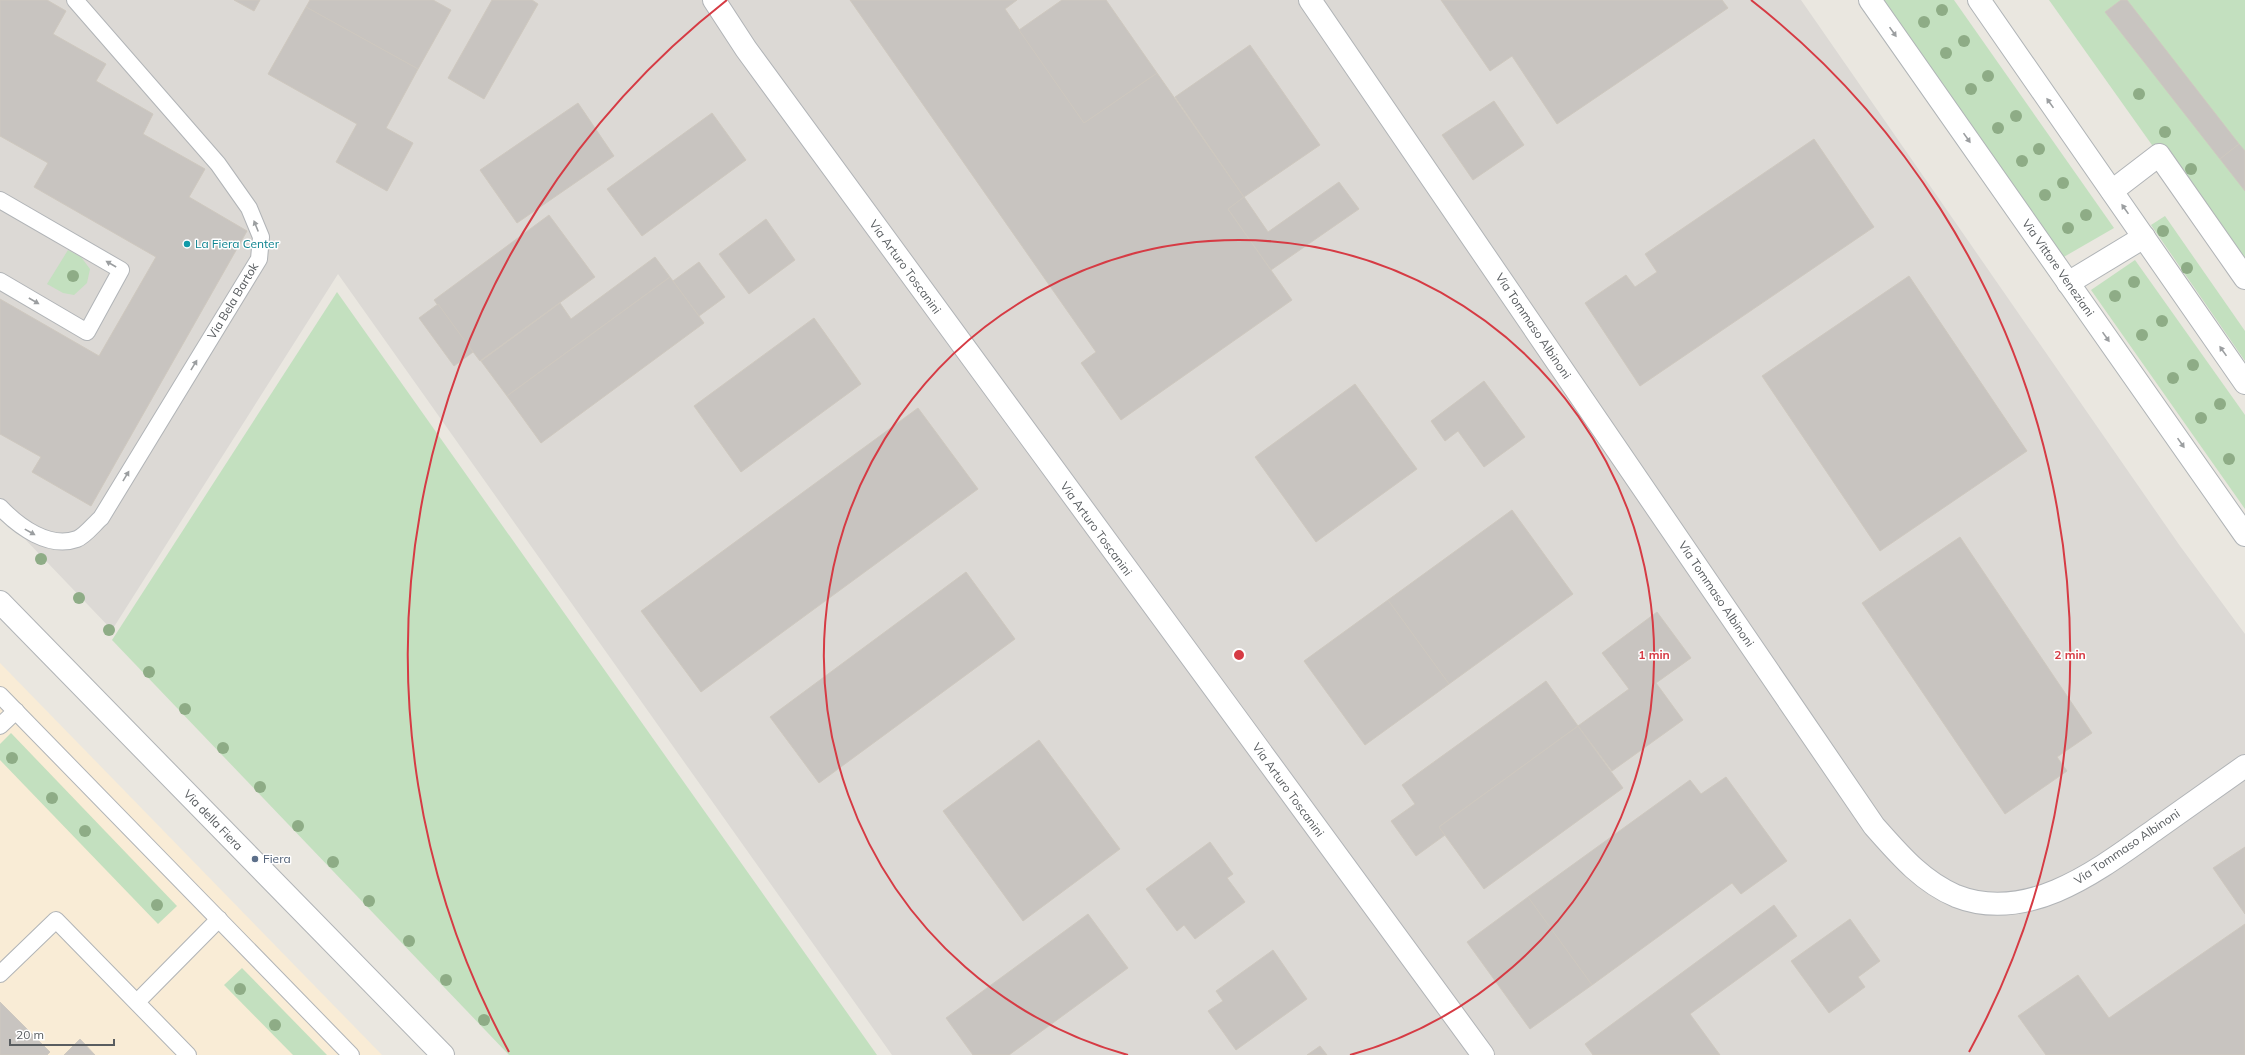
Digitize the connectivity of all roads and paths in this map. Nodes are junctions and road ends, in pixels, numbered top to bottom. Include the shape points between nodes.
1 (74, 0) edge
2 (714, 0) edge
3 (1310, 0) edge
4 (1870, 0) edge
5 (1979, 0) edge
6 (2112, 191) junction
7 (0, 200) edge
8 (2144, 237) junction
9 (2245, 278) edge
10 (0, 282) edge
11 (2068, 283) junction
12 (2245, 383) edge
13 (0, 507) edge
14 (2245, 535) edge
15 (0, 602) edge
16 (0, 694) edge
17 (16, 711) junction
18 (0, 726) edge
19 (2245, 766) edge
20 (219, 919) junction
21 (0, 974) edge
22 (137, 1002) junction
23 (188, 1055) edge
24 (351, 1055) edge
25 (443, 1055) edge
26 (1483, 1055) edge

13 -> 1 lane, Via Bela Bartok via 28,531 50,541 78,539 101,518 259,259 261,237 249,208 218,164
2 - 26 street, Via Arturo Toscanini via 746,49
3 - 19 street, Via Tommaso Albinoni via 1874,826 1910,866 1937,886 1957,896 1987,902 2017,902 2049,894 2077,882 2113,860
4 -> 11 street, Via Vittore Veneziani
6 -> 5 street
8 -> 6 street
6 - 9 street via 2159,155
10 -> 7 lane via 87,332 121,270
8 - 11 street
12 -> 8 street
11 -> 14 street, Via Vittore Veneziani
15 - 25 street, Via della Fiera
16 - 17 lane
17 - 18 lane
17 - 20 lane
20 - 22 lane
20 - 24 lane
21 - 22 lane via 56,920
22 - 23 lane

